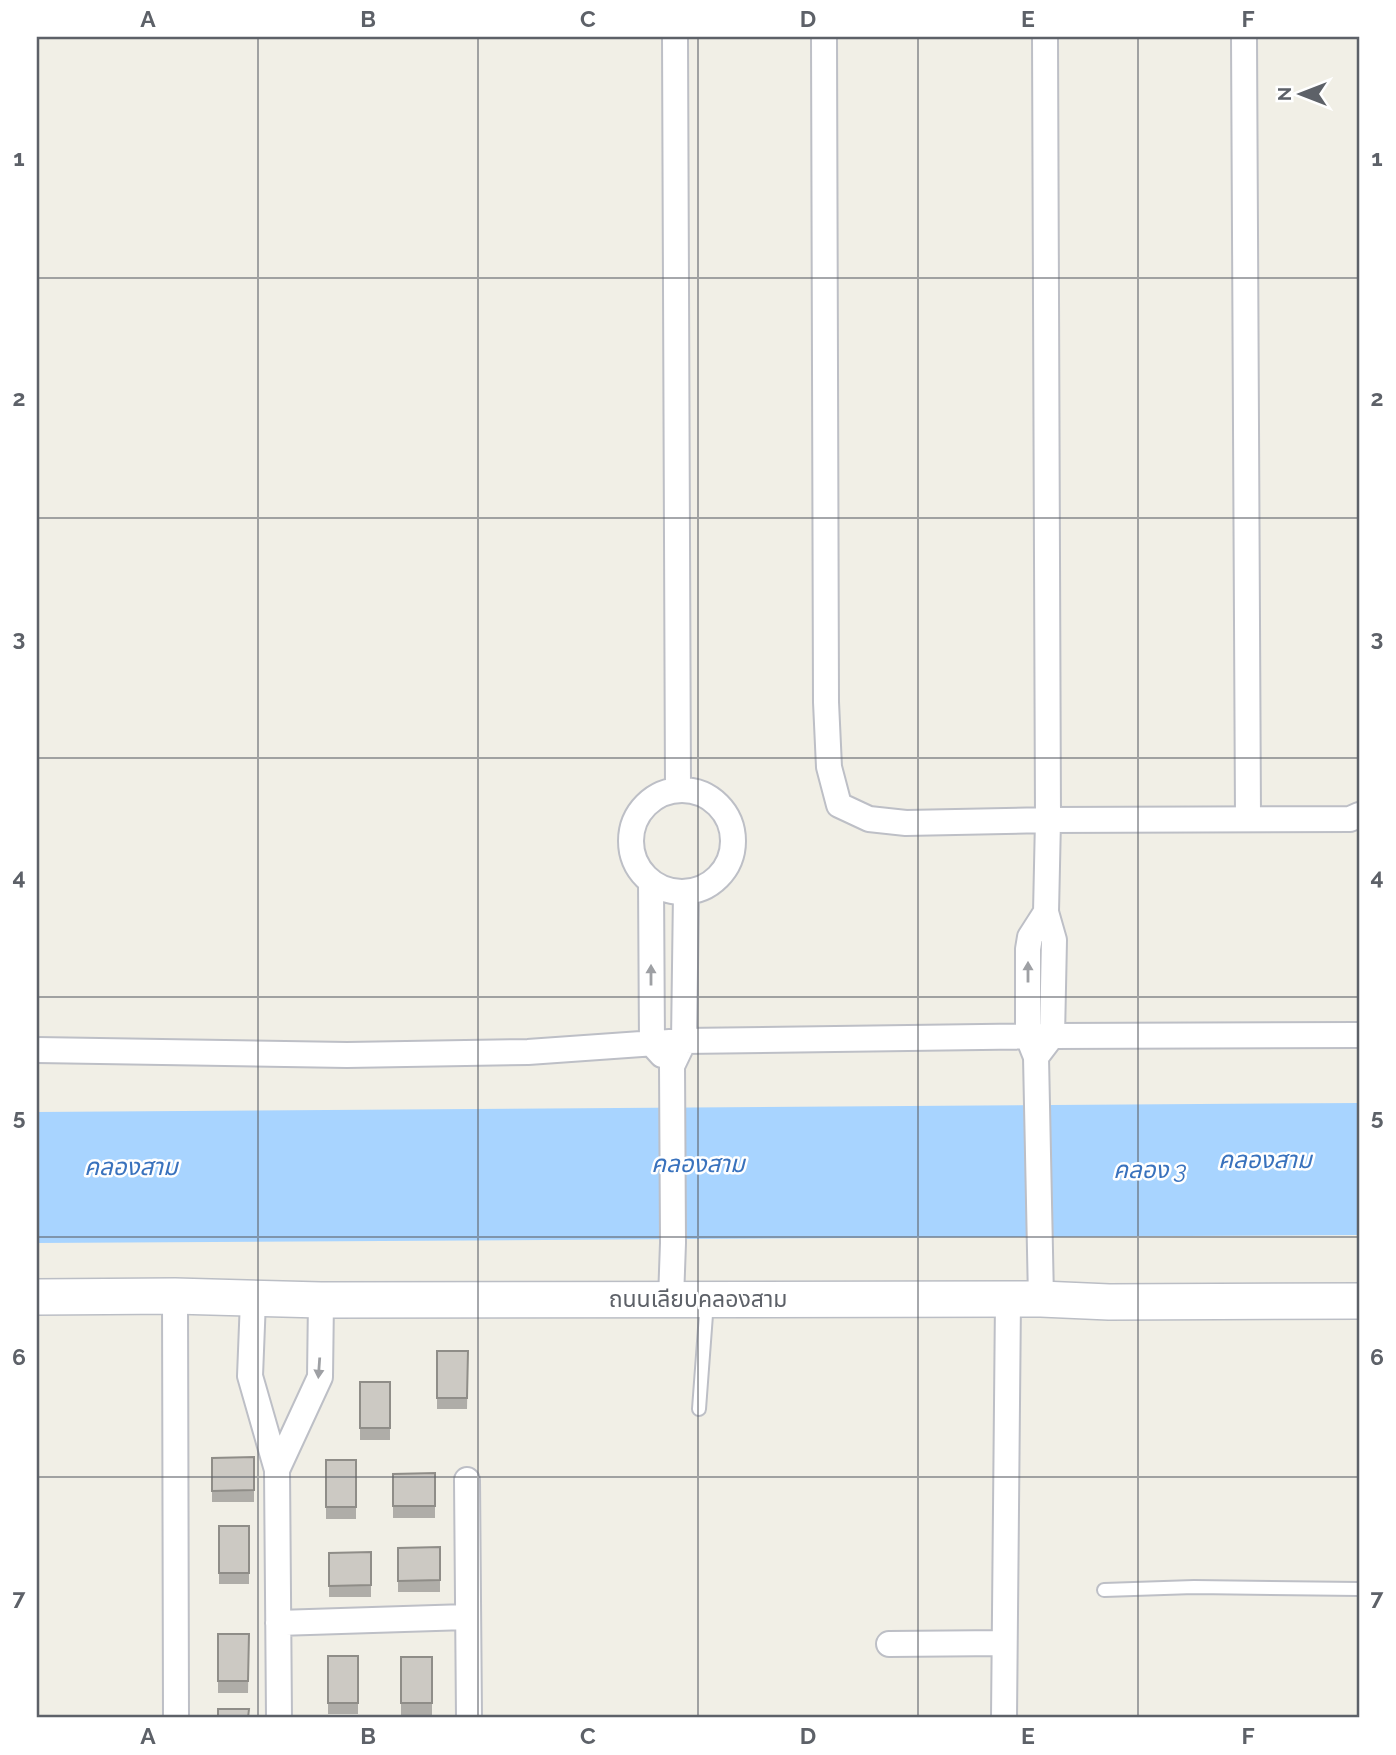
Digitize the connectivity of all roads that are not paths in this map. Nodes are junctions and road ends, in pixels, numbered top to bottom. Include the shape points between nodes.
1 (675, 37) edge
2 (824, 37) edge
3 (1045, 37) edge
4 (1244, 37) edge
5 (678, 790) junction
6 (1359, 816) edge
7 (1248, 818) junction
8 (1048, 820) junction
9 (651, 882) junction
10 (685, 893) junction
11 (1359, 1035) edge
12 (684, 1041) junction
13 (652, 1044) junction
14 (37, 1050) edge
15 (1038, 1051) junction
16 (672, 1073) junction
17 (175, 1296) junction
18 (37, 1297) edge
19 (671, 1299) junction
20 (707, 1299) junction
21 (1024, 1299) junction
22 (253, 1300) junction
23 (321, 1300) junction
24 (1359, 1301) edge
25 (699, 1409) dead end
26 (277, 1470) junction
27 (467, 1480) dead end
28 (1359, 1589) edge
29 (1104, 1590) dead end
30 (467, 1616) junction
31 (278, 1623) junction
32 (1004, 1643) junction
33 (889, 1644) dead end
34 (176, 1718) edge
35 (279, 1718) edge
36 (468, 1718) edge
37 (1004, 1718) edge

1 - 5 street
2 - 8 street via 826,688 829,767 839,805 869,819 906,823
3 - 8 street
4 - 7 street
5 - 9 street via 646,804 631,835 632,853
5 - 10 street via 712,799 732,829 729,864 703,889
6 - 7 street
7 - 8 street
8 - 15 street via 1046,912 1030,937
9 - 10 street via 667,891
13 -> 9 street
10 - 12 street
11 - 15 street
12 - 13 street
12 - 15 street
12 - 16 street
13 - 14 street via 347,1055
13 - 16 street
15 - 21 street via 1041,1258
16 - 19 street
17 - 18 main road, ถนนเลียบคลองสาม
17 - 22 main road, ถนนเลียบคลองสาม
17 - 34 street
19 - 20 main road, ถนนเลียบคลองสาม
19 - 23 main road, ถนนเลียบคลองสาม
20 - 21 main road, ถนนเลียบคลองสาม
20 - 25 lane
21 - 24 main road, ถนนเลียบคลองสาม
21 - 32 street
22 - 23 main road, ถนนเลียบคลองสาม
22 - 26 street via 250,1376
23 -> 26 street via 320,1377
26 - 31 street
27 - 30 street
28 - 29 lane
30 - 31 street
30 - 36 street
31 - 35 street
32 - 33 street
32 - 37 street

